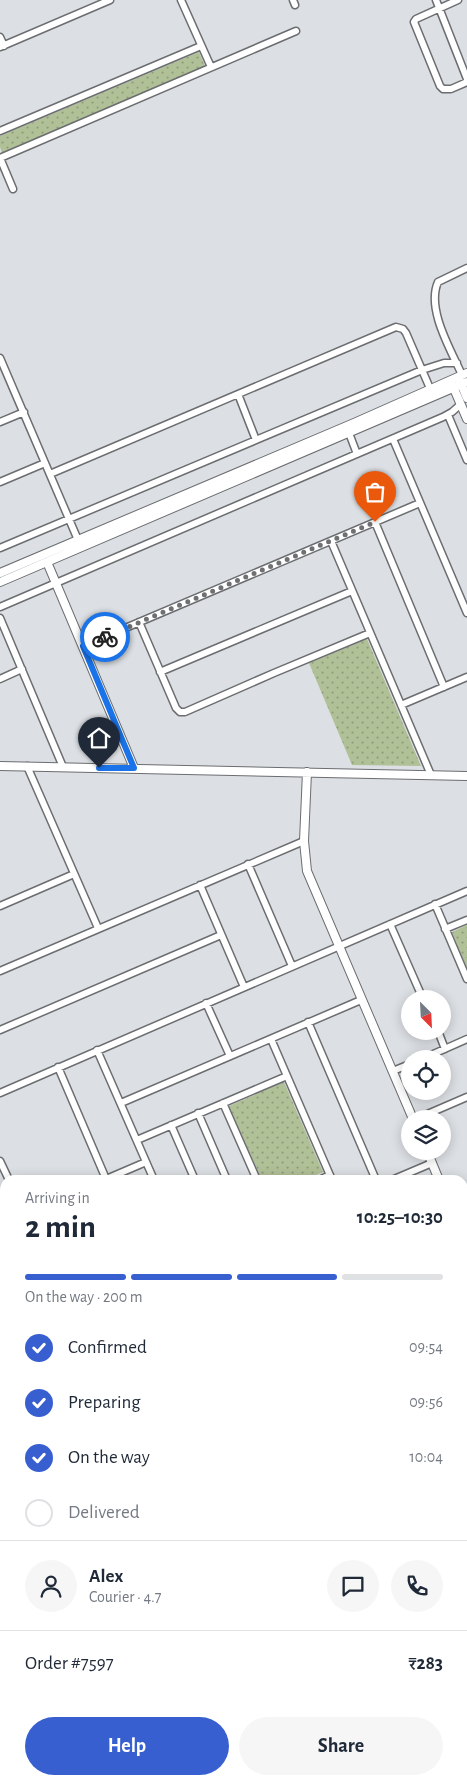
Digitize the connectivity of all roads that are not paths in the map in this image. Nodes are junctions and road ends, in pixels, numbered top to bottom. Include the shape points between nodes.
1 (110, 0) edge
2 (181, 0) edge
3 (436, 0) edge
4 (458, 0) edge
5 (439, 9) junction
6 (296, 31) dead end
7 (0, 37) edge
8 (2, 46) edge
9 (201, 46) junction
10 (211, 67) junction
11 (467, 81) edge
12 (0, 131) edge
13 (0, 158) edge
14 (13, 189) dead end
15 (467, 268) edge
16 (0, 358) edge
17 (457, 363) junction
18 (422, 370) junction
19 (459, 376) edge
20 (461, 385) edge
21 (430, 389) junction
22 (238, 394) junction
23 (434, 397) junction
24 (467, 398) edge
25 (461, 404) junction
26 (24, 412) junction
27 (448, 415) junction
28 (467, 419) edge
29 (0, 422) edge
30 (348, 433) junction
31 (392, 438) junction
32 (256, 440) junction
33 (357, 454) junction
34 (467, 460) edge
35 (45, 463) junction
36 (50, 474) junction
37 (0, 482) edge
38 (420, 503) junction
39 (70, 519) junction
40 (375, 522) junction
41 (331, 541) junction
42 (80, 544) junction
43 (0, 548) edge
44 (47, 562) junction
45 (0, 573) edge
46 (0, 582) edge
47 (56, 584) junction
48 (352, 591) junction
49 (0, 607) edge
50 (467, 612) edge
51 (0, 618) edge
52 (139, 622) junction
53 (370, 633) junction
54 (83, 646) junction
55 (22, 669) junction
56 (160, 672) junction
57 (467, 677) edge
58 (0, 679) edge
59 (444, 686) junction
60 (401, 705) junction
61 (0, 766) edge
62 (27, 766) junction
63 (63, 767) junction
64 (134, 768) junction
65 (307, 772) junction
66 (431, 775) junction
67 (467, 776) edge
68 (304, 841) junction
69 (248, 864) junction
70 (74, 874) junction
71 (200, 885) junction
72 (467, 891) edge
73 (435, 904) junction
74 (0, 906) edge
75 (467, 920) edge
76 (390, 924) junction
77 (98, 928) junction
78 (445, 929) junction
79 (221, 935) junction
80 (338, 946) junction
81 (292, 966) junction
82 (0, 970) edge
83 (467, 980) edge
84 (244, 987) junction
85 (419, 990) edge
86 (362, 1000) junction
87 (206, 1003) junction
88 (308, 1022) junction
89 (0, 1030) edge
90 (270, 1039) junction
91 (467, 1039) edge
92 (442, 1040) edge
93 (445, 1049) joint
94 (97, 1050) junction
95 (230, 1056) junction
96 (58, 1068) junction
97 (401, 1068) edge
98 (392, 1072) junction
99 (287, 1076) junction
100 (1, 1091) edge
101 (467, 1097) edge
102 (120, 1103) junction
103 (223, 1103) junction
104 (411, 1110) edge
105 (436, 1110) edge
106 (198, 1113) junction
107 (171, 1125) junction
108 (136, 1140) junction
109 (431, 1160) edge
110 (0, 1161) edge
111 (146, 1162) junction
112 (432, 1163) junction
113 (7, 1175) edge
114 (103, 1175) edge
115 (116, 1175) edge
116 (152, 1175) edge
117 (193, 1175) edge
118 (225, 1175) edge
119 (255, 1175) edge
120 (330, 1175) edge
121 (374, 1175) edge
122 (404, 1175) edge
123 (437, 1175) edge

1 - 8 street
2 - 9 street
3 - 5 street
4 - 5 street
5 - 11 street
5 - 11 street via 416,18 414,26 443,89 451,89
6 - 10 street
7 - 8 street
9 - 10 street
9 - 12 street
10 - 13 street
13 - 14 street
15 - 17 street via 438,282 435,295 436,312
16 - 26 street
17 - 18 street via 444,363
17 - 19 street
18 - 21 street
18 - 22 street via 406,333 396,327
18 - 32 street
19 - 20 street
19 - 21 street
20 - 23 street
20 - 24 street
20 - 25 street
21 - 23 street
21 - 42 street
22 - 32 street
22 - 36 street
23 - 30 street
25 - 27 street
25 - 28 street
26 - 29 street
26 - 35 street
27 - 31 street
27 - 34 street
30 - 33 street
30 - 42 street
31 - 33 street
31 - 38 street
32 - 39 street
33 - 47 street
35 - 36 street
35 - 37 street
36 - 39 street
38 - 40 street
38 - 50 street
39 - 42 street
39 - 43 street
40 - 41 street
40 - 59 street
41 - 48 street
41 - 52 street
42 - 44 street
42 - 45 street
44 - 46 street
44 - 47 street
47 - 49 street
47 - 54 street
48 - 53 street
48 - 56 street
51 - 55 street
52 - 54 street
52 - 56 street
53 - 56 street via 186,712 176,708
53 - 60 street
54 - 64 street
55 - 58 street
55 - 63 street
57 - 59 street
59 - 60 street
60 - 66 street
61 - 62 street
62 - 63 street
62 - 70 street
63 - 64 street
64 - 65 street
65 - 66 street
65 - 68 street
66 - 67 street
68 - 69 street
68 - 80 street via 308,871
69 - 71 street
69 - 81 street
70 - 74 street
70 - 77 street
71 - 77 street
71 - 79 street
72 - 73 street
73 - 76 street
73 - 78 street
75 - 78 street
76 - 80 street
76 - 85 street
77 - 82 street
78 - 83 street
79 - 84 street
79 - 89 street
80 - 81 street
80 - 86 street
81 - 84 street
84 - 87 street
86 - 88 street
86 - 98 street
87 - 94 street
87 - 95 street
88 - 90 street
88 - 121 street
90 - 95 street
90 - 99 street
91 - 93 street
92 - 93 street
94 - 96 street
94 - 102 street
95 - 102 street
96 - 100 street
96 - 114 street
97 - 98 street
98 - 104 street
99 - 103 street
99 - 120 street
101 - 105 street
102 - 108 street
103 - 106 street
103 - 119 street
106 - 107 street
106 - 118 street
107 - 108 street
107 - 117 street
108 - 111 street
109 - 112 street
110 - 113 street
111 - 115 street
111 - 116 street
112 - 122 street
112 - 123 street

